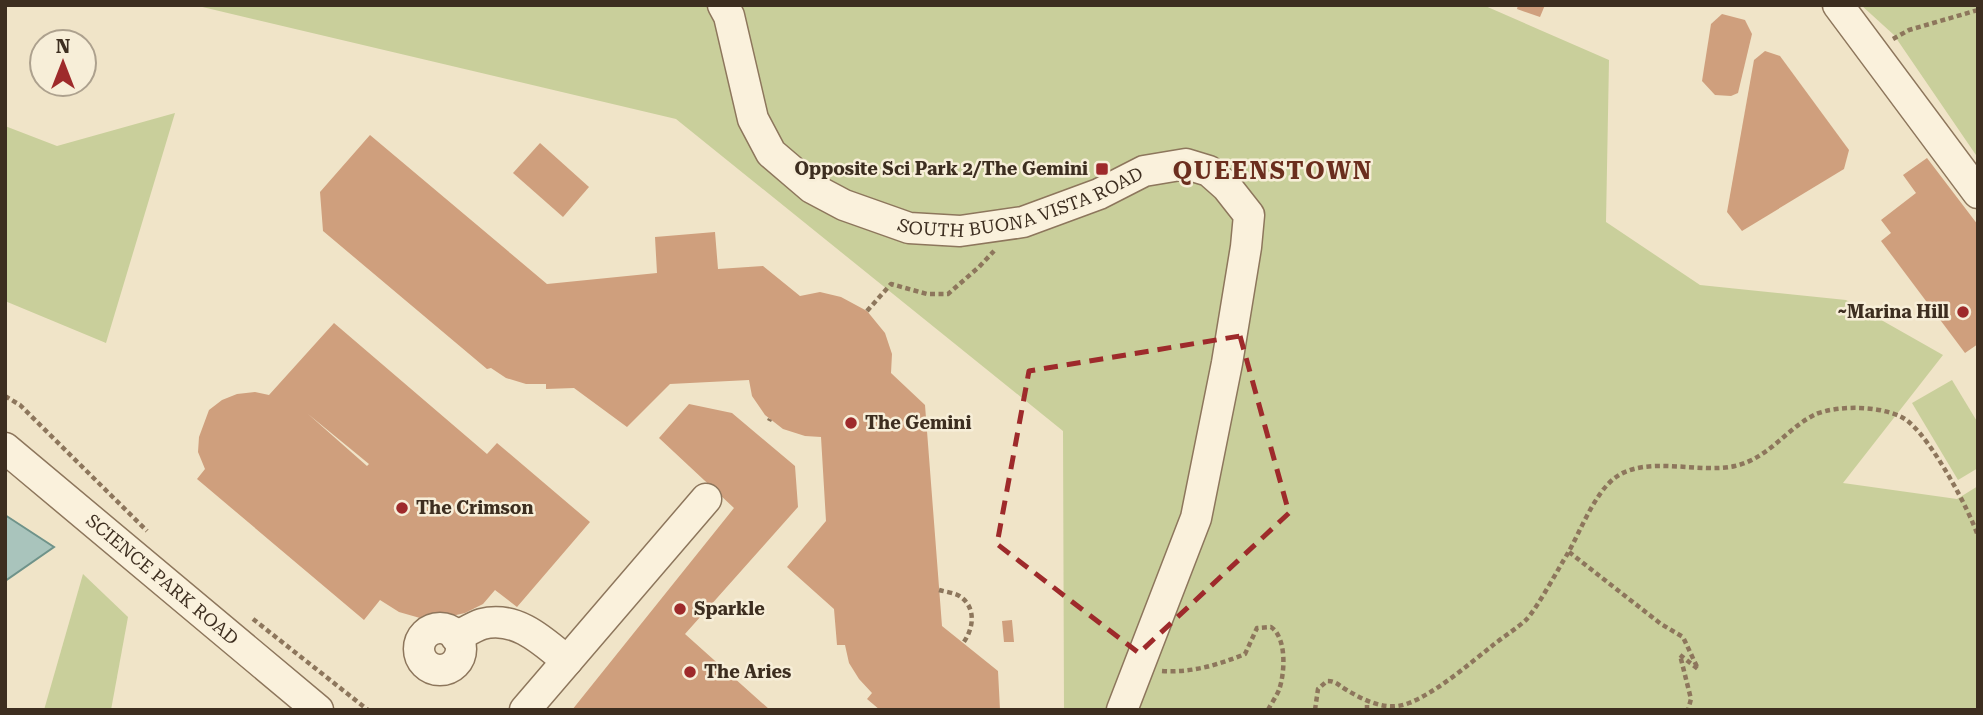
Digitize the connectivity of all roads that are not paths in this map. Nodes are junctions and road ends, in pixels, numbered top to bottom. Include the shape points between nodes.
1 (723, 5) edge
2 (1838, 5) edge
3 (1978, 193) edge
4 (5, 447) edge
5 (706, 499) dead end
6 (456, 637) dead end
7 (567, 661) junction
8 (318, 710) edge
9 (525, 710) edge
10 (1122, 710) edge

1 - 10 street, SOUTH BUONA VISTA ROAD via 753,119 771,153 812,188 844,205 909,228 960,231 1023,222 1099,194 1144,171 1186,164 1209,171 1249,215 1227,363 1196,518
2 - 3 street
4 - 8 street, SCIENCE PARK ROAD
5 - 7 street
6 - 7 street via 481,625 512,626 530,630
7 - 9 street

